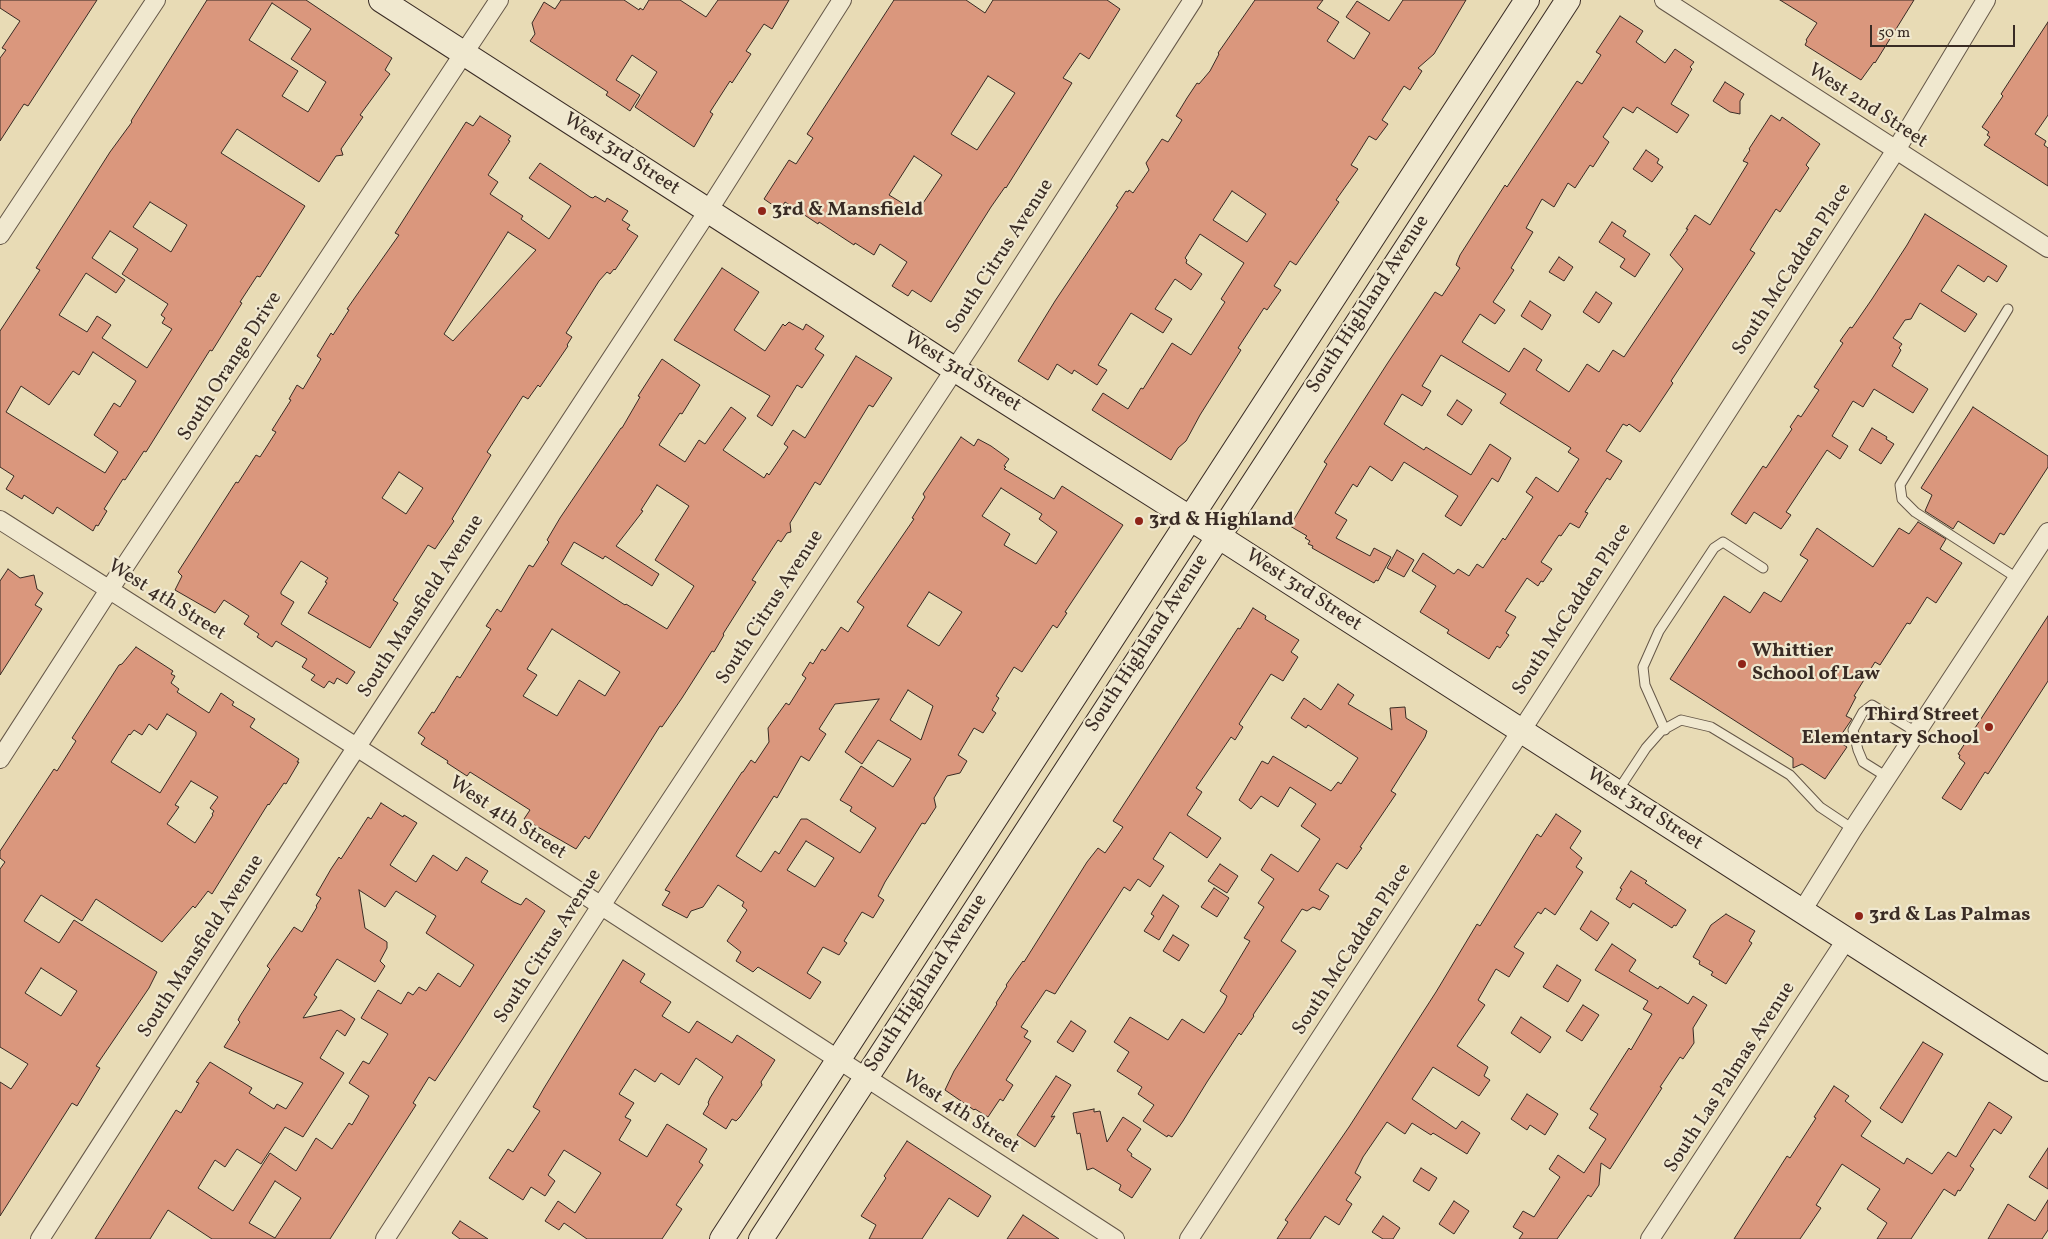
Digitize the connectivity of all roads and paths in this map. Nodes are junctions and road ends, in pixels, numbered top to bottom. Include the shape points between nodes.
1 (156, 0) edge
2 (381, 0) edge
3 (499, 0) edge
4 (842, 0) edge
5 (1192, 0) edge
6 (1526, 0) edge
7 (1568, 0) edge
8 (1664, 0) edge
9 (1986, 0) edge
10 (464, 54) junction
11 (1896, 150) junction
12 (708, 211) junction
13 (0, 235) edge
14 (2048, 248) edge
15 (2008, 310) dead end
16 (954, 369) junction
17 (1190, 518) junction
18 (0, 520) edge
19 (2048, 532) edge
20 (1218, 536) junction
21 (1763, 568) dead end
22 (2018, 578) junction
23 (109, 590) junction
24 (1521, 730) junction
25 (1664, 730) junction
26 (1916, 732) junction
27 (356, 747) junction
28 (0, 759) edge
29 (1887, 777) junction
30 (1617, 792) junction
31 (1853, 829) junction
32 (601, 905) junction
33 (1802, 911) junction
34 (1846, 940) junction
35 (838, 1059) junction
36 (2048, 1069) edge
37 (866, 1077) junction
38 (40, 1239) edge
39 (385, 1239) edge
40 (722, 1239) edge
41 (761, 1239) edge
42 (1115, 1239) edge
43 (1189, 1239) edge
44 (1650, 1239) edge

1 - 13 street
2 - 10 main road, West 3rd Street
3 - 10 street, South Orange Drive
4 - 12 street, South Mansfield Avenue
5 - 16 street, South Citrus Avenue
6 - 17 main road, South Highland Avenue
7 - 20 main road, South Highland Avenue
8 - 11 street, West 2nd Street
9 - 11 street, South McCadden Place
10 - 12 main road, West 3rd Street
10 - 23 street, South Orange Drive
11 - 14 street, West 2nd Street
11 - 24 street, South McCadden Place
12 - 16 main road, West 3rd Street
12 - 27 street, South Mansfield Avenue
15 - 22 lane via 1900,485 1902,499 1915,512
16 - 17 main road, West 3rd Street
16 - 32 street, South Citrus Avenue
17 - 20 main road, West 3rd Street
17 - 35 main road, South Highland Avenue
18 - 23 street, West 4th Street
19 - 22 street
20 - 24 main road, West 3rd Street
20 - 37 main road, South Highland Avenue
21 - 25 lane via 1723,542 1714,548 1659,631 1643,667 1646,685
22 - 26 street
23 - 27 street, West 4th Street
23 - 28 street, South Orange Drive
24 - 30 main road, West 3rd Street
24 - 43 street, South McCadden Place
25 - 30 lane via 1646,748
25 - 31 lane via 1681,720 1711,727 1790,775 1820,807
26 - 29 street
26 - 29 lane via 1872,705 1863,712 1853,730 1858,750 1863,762
27 - 32 street, West 4th Street
27 - 38 street, South Mansfield Avenue
29 - 31 street
30 - 33 main road, West 3rd Street
31 - 33 street
32 - 35 street, West 4th Street
32 - 39 street, South Citrus Avenue
33 - 34 main road, West 3rd Street
34 - 36 main road, West 3rd Street
34 - 44 street, South Las Palmas Avenue
35 - 37 street, West 4th Street
35 - 40 main road, South Highland Avenue
37 - 41 main road, South Highland Avenue
37 - 42 street, West 4th Street

